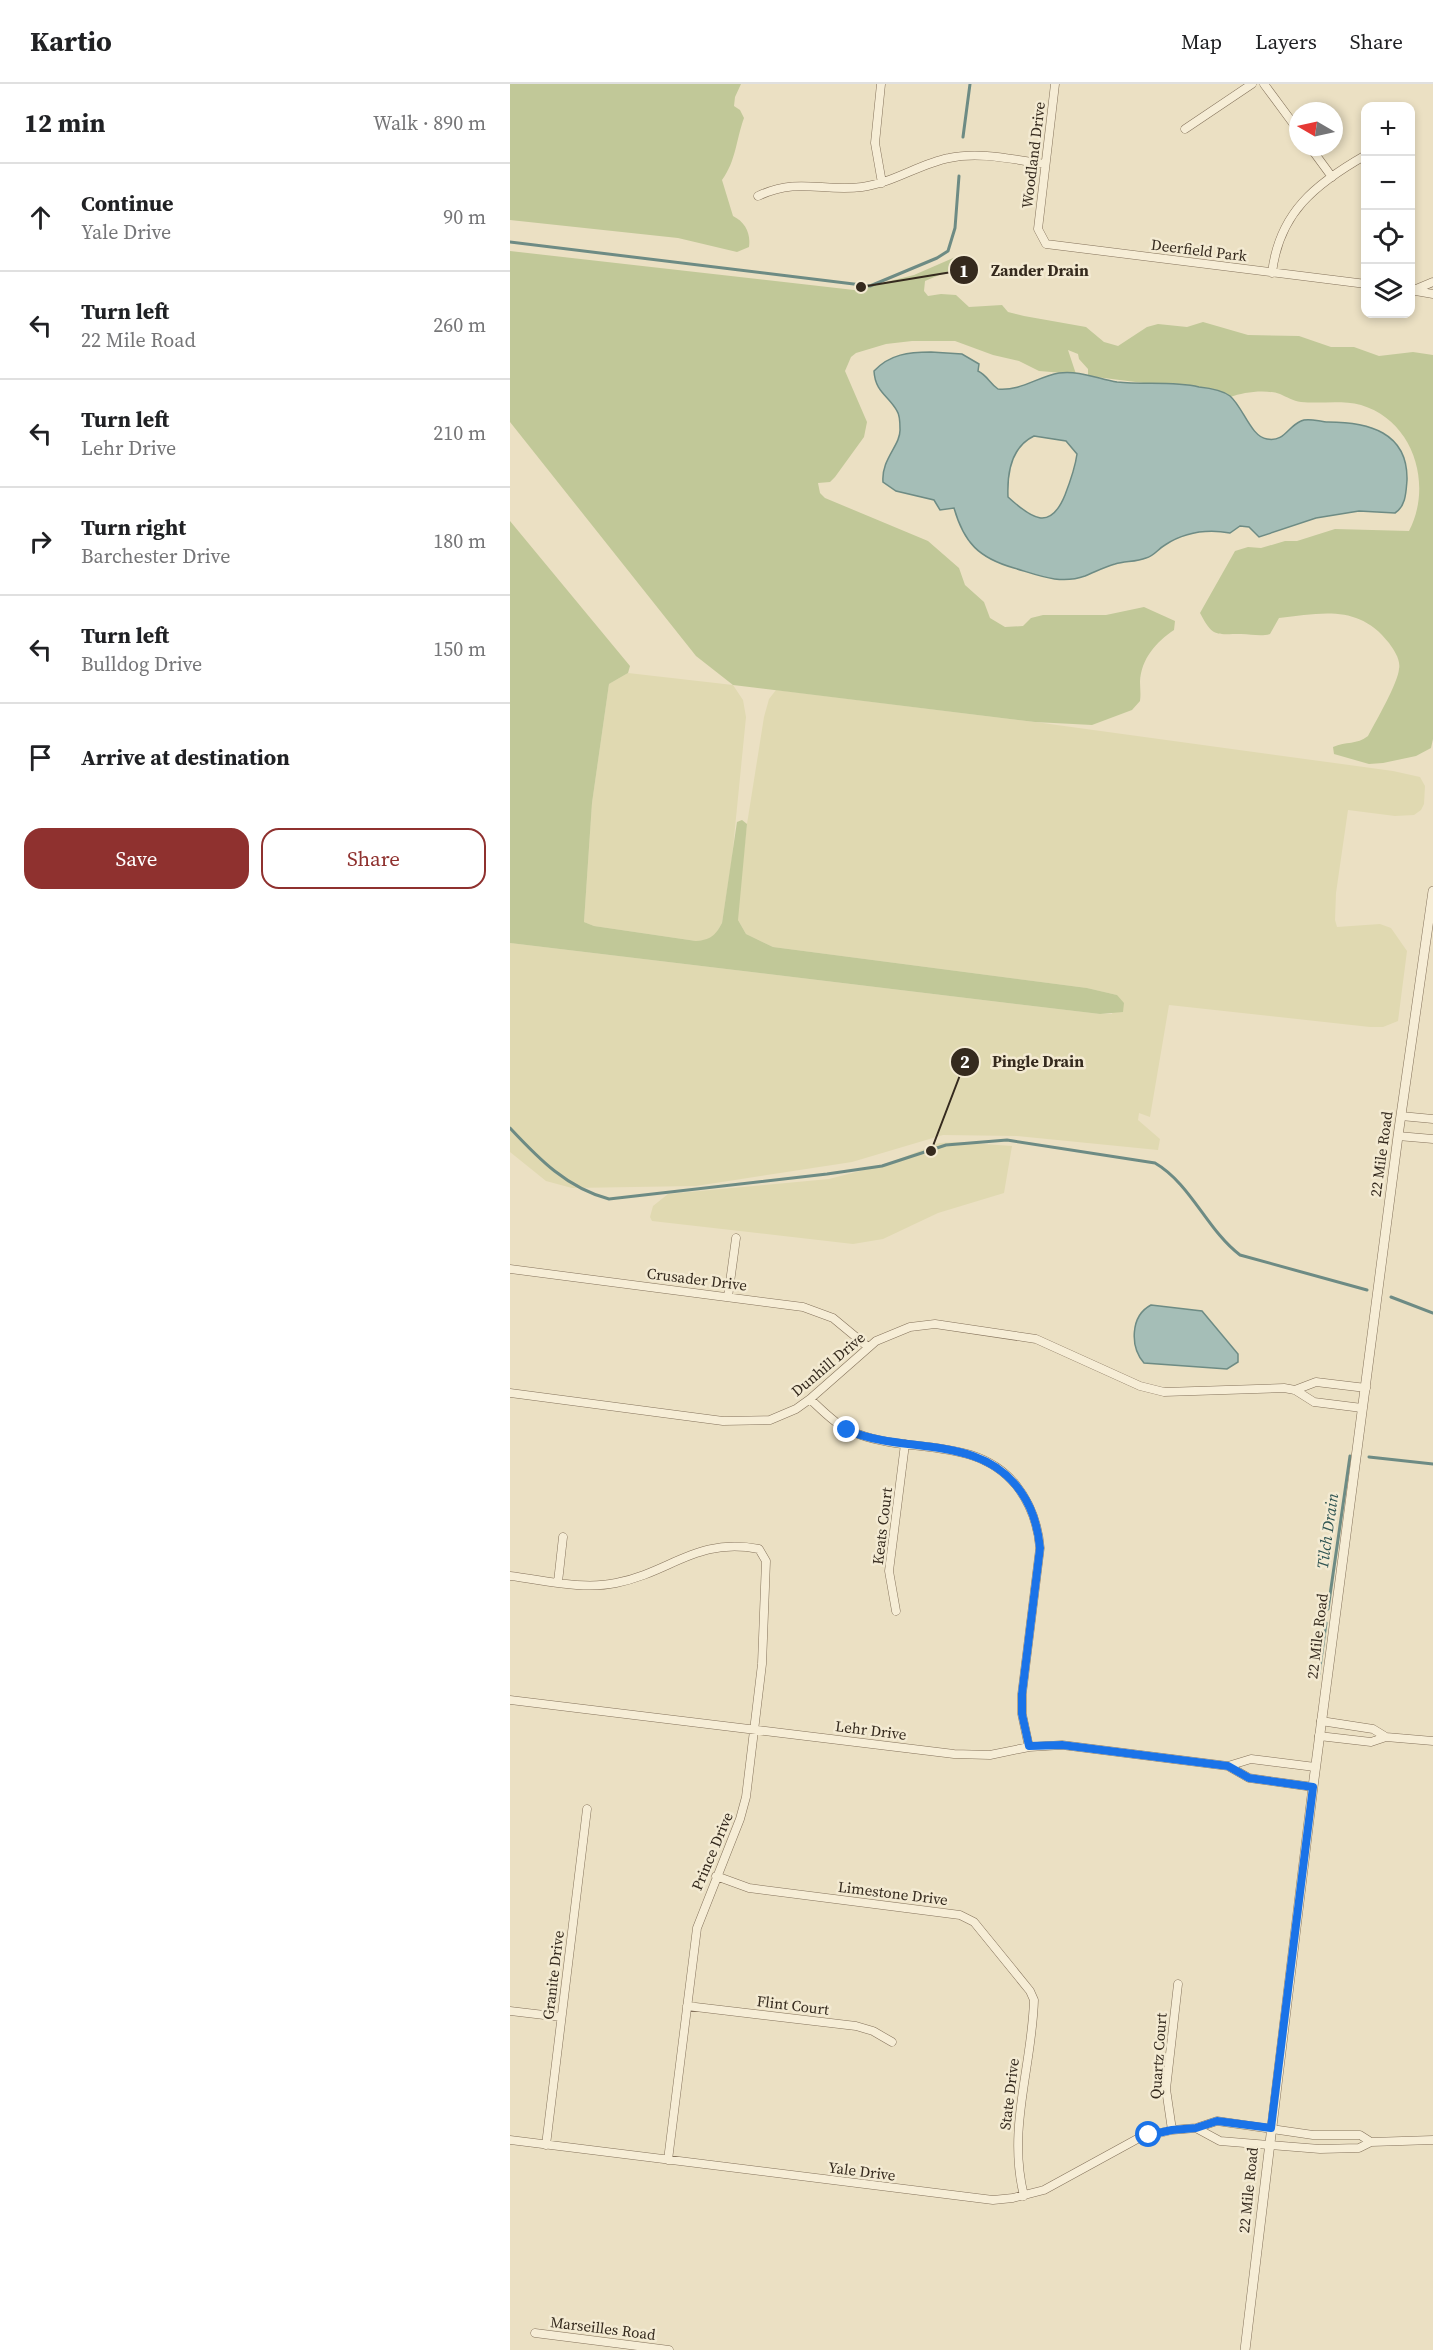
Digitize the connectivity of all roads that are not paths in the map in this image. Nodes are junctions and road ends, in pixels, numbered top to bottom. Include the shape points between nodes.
1 (881, 84) edge
2 (1055, 84) edge
3 (1252, 84) edge
4 (1264, 84) edge
5 (1289, 118) edge
6 (1185, 129) dead end
7 (1317, 156) edge
8 (1364, 156) edge
9 (1045, 164) junction
10 (1332, 177) junction
11 (882, 183) junction
12 (758, 196) dead end
13 (1038, 229) joint
14 (1272, 273) junction
15 (1433, 282) edge
16 (1361, 284) edge
17 (1415, 289) edge
18 (1415, 291) edge
19 (1433, 294) edge
20 (1433, 891) edge
21 (1432, 910) edge
22 (1401, 1116) junction
23 (1433, 1119) edge
24 (1398, 1136) junction
25 (1433, 1139) edge
26 (736, 1238) dead end
27 (510, 1269) edge
28 (728, 1297) junction
29 (868, 1347) junction
30 (1366, 1388) junction
31 (1295, 1390) junction
32 (510, 1394) edge
33 (810, 1399) junction
34 (1362, 1408) junction
35 (905, 1444) junction
36 (563, 1537) dead end
37 (510, 1576) edge
38 (558, 1582) junction
39 (896, 1611) dead end
40 (510, 1700) edge
41 (1321, 1721) junction
42 (755, 1730) junction
43 (1319, 1736) junction
44 (1386, 1737) junction
45 (1433, 1741) edge
46 (1029, 1746) junction
47 (1228, 1766) junction
48 (1315, 1767) junction
49 (1313, 1787) junction
50 (587, 1809) dead end
51 (716, 1876) junction
52 (1178, 1984) dead end
53 (1033, 1995) joint
54 (687, 2006) junction
55 (510, 2011) edge
56 (561, 2017) junction
57 (892, 2042) dead end
58 (1196, 2128) junction
59 (1271, 2128) junction
60 (1172, 2130) junction
61 (510, 2140) edge
62 (1433, 2140) edge
63 (1371, 2142) junction
64 (546, 2145) junction
65 (1268, 2145) junction
66 (668, 2160) junction
67 (1024, 2196) junction
68 (535, 2333) dead end
69 (669, 2350) edge
70 (1245, 2350) edge

1 - 11 street via 875,143
2 - 9 street, Woodland Drive
3 - 6 street
4 - 5 street
7 - 10 street
8 - 10 street
9 - 11 street via 959,156
9 - 13 street, Woodland Drive
10 - 14 street via 1302,202 1287,222 1277,242
11 - 12 street via 846,188 787,185
13 - 14 street, Deerfield Park via 1043,242 1053,246
14 - 16 street, Deerfield Park
15 - 17 street
18 - 19 street
20 - 21 street, 22 Mile Road
21 - 22 street, 22 Mile Road
22 - 23 street
22 - 24 street, 22 Mile Road
24 - 25 street
24 - 30 street, 22 Mile Road
26 - 28 street
27 - 28 street, Crusader Drive
28 - 29 street, Crusader Drive via 803,1306 824,1313
29 - 31 street, Dunhill Drive via 897,1330 941,1324 1036,1339 1158,1391
29 - 33 street, Dunhill Drive
30 - 31 street, Dunhill Drive via 1316,1382
30 - 34 street, 22 Mile Road
31 - 34 street, Dunhill Drive via 1314,1402
32 - 33 street, Dunhill Drive via 737,1422 770,1420
33 - 35 street via 847,1430
34 - 41 street, 22 Mile Road
35 - 39 street, Keats Court via 889,1570
35 - 46 street via 974,1455 1002,1471 1024,1496 1035,1517 1040,1548 1022,1694
36 - 38 street
37 - 38 street
38 - 42 street, Prince Drive via 595,1586 617,1583 711,1548 762,1551 766,1561 763,1652
40 - 42 street, Lehr Drive
41 - 43 street, 22 Mile Road
41 - 44 street via 1373,1729
42 - 46 street, Lehr Drive via 968,1755 990,1755
42 - 51 street, Prince Drive via 744,1809
43 - 44 street via 1371,1742
43 - 48 street, 22 Mile Road
44 - 45 street
46 - 47 street, Lehr Drive via 1062,1745
47 - 48 street, Lehr Drive via 1251,1759
47 - 49 street, Lehr Drive via 1249,1778
48 - 49 street, 22 Mile Road
49 - 59 street, 22 Mile Road
50 - 56 street, Granite Drive
51 - 53 street, Limestone Drive via 761,1890 965,1916
51 - 54 street, Prince Drive via 697,1928
52 - 60 street, Quartz Court via 1166,2089
53 - 67 street, State Drive via 1016,2152
54 - 57 street, Flint Court via 856,2026
54 - 66 street, Prince Drive
55 - 56 street
56 - 64 street, Granite Drive
58 - 59 street, Yale Drive via 1217,2121
58 - 60 street, Yale Drive
58 - 65 street via 1220,2141
59 - 63 street, Yale Drive via 1321,2135 1360,2135
59 - 65 street, 22 Mile Road
60 - 67 street, Yale Drive via 1139,2138 1060,2182
61 - 64 street, Yale Drive
62 - 63 street
63 - 65 street via 1359,2148 1332,2150
64 - 66 street, Yale Drive
65 - 70 street, 22 Mile Road
66 - 67 street, Yale Drive via 969,2199
68 - 69 street, Marseilles Road

